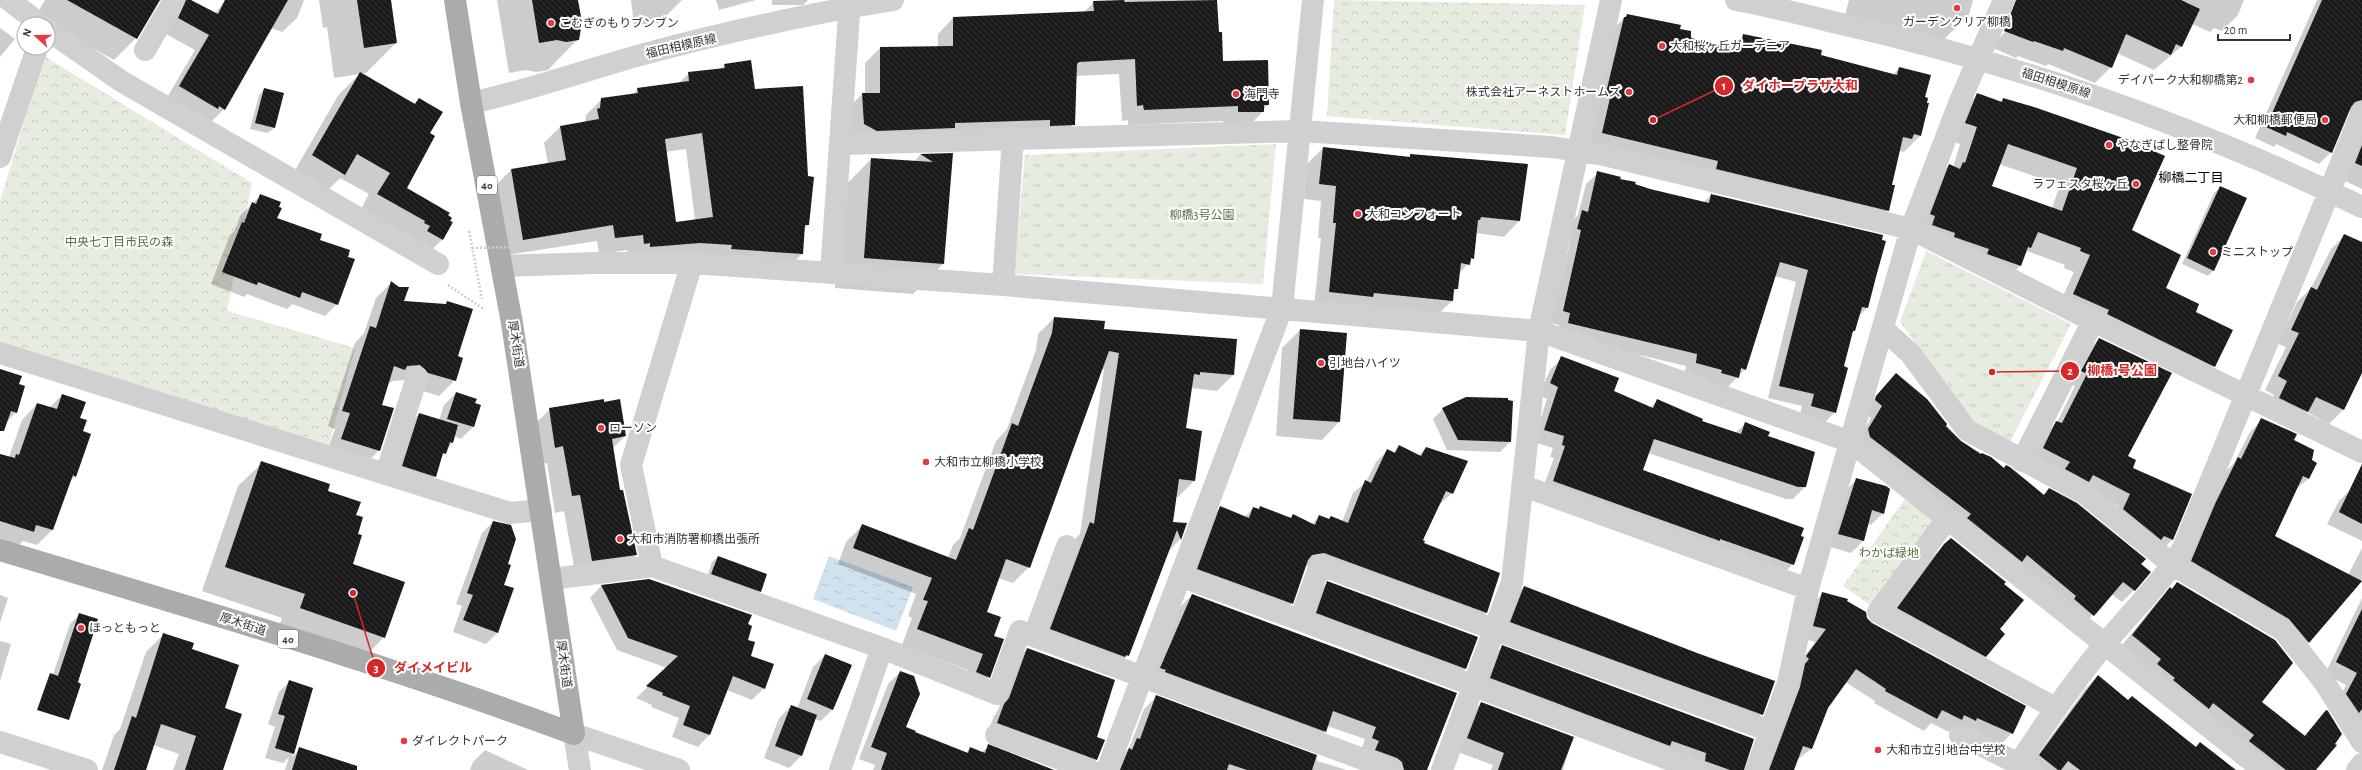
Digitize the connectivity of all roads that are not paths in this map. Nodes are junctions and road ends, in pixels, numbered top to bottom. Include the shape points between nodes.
1 (9, 0) edge
2 (174, 0) edge
3 (455, 0) edge
4 (893, 0) edge
5 (1313, 0) edge
6 (1611, 0) edge
7 (1736, 0) edge
8 (2004, 0) edge
9 (850, 3) edge
10 (1815, 8) edge
11 (37, 14) edge
12 (56, 36) edge
13 (145, 50) dead end
14 (34, 56) edge
15 (1978, 58) junction
16 (471, 103) junction
17 (2362, 112) edge
18 (1300, 131) junction
19 (1013, 138) junction
20 (842, 144) junction
21 (1578, 151) junction
22 (0, 157) edge
23 (2329, 191) junction
24 (2362, 207) edge
25 (1911, 229) junction
26 (692, 263) junction
27 (438, 264) dead end
28 (503, 266) junction
29 (831, 273) junction
30 (1004, 286) junction
31 (1282, 308) junction
32 (2093, 321) junction
33 (1883, 329) junction
34 (1539, 331) junction
35 (0, 353) edge
36 (417, 377) dead end
37 (2245, 394) junction
38 (1851, 442) junction
39 (2362, 452) edge
40 (2022, 461) junction
41 (386, 474) junction
42 (1524, 486) junction
43 (541, 510) junction
44 (1947, 520) junction
45 (1068, 546) dead end
46 (0, 550) edge
47 (2173, 565) junction
48 (652, 566) junction
49 (1180, 576) junction
50 (552, 579) junction
51 (1808, 589) junction
52 (1300, 620) junction
53 (1495, 630) junction
54 (1034, 636) junction
55 (2105, 644) junction
56 (882, 648) junction
57 (1142, 677) junction
58 (1474, 686) junction
59 (2055, 708) junction
60 (1770, 731) junction
61 (574, 734) junction
62 (996, 735) dead end
63 (1960, 735) dead end
64 (0, 742) edge
65 (2362, 742) edge
66 (2362, 764) edge
67 (2025, 767) edge
68 (87, 770) edge
69 (580, 770) edge
70 (679, 770) edge
71 (840, 770) edge
72 (1090, 770) edge
73 (1107, 770) edge
74 (1392, 770) edge
75 (1442, 770) edge
76 (1697, 770) edge
77 (1756, 770) edge
78 (2263, 770) edge
79 (2357, 770) edge

1 - 11 street
2 - 13 street
3 - 16 main road, 厚木街道 / 40
4 - 9 street, 福田相模原線
5 - 18 street
6 - 21 street
7 - 10 street, 福田相模原線
8 - 15 street
9 - 16 street, 福田相模原線 via 644,54 541,86
9 - 20 street
10 - 15 street, 福田相模原線 via 1900,37
12 - 27 street via 121,81
14 - 22 street
15 - 23 street, 福田相模原線 via 2076,89 2201,135
15 - 25 street
16 - 28 main road, 厚木街道 / 40
17 - 23 street
18 - 19 street
18 - 21 street via 1552,147
18 - 31 street
19 - 20 street
19 - 30 street
20 - 29 street
21 - 25 street via 1604,155
21 - 34 street
23 - 24 street, 福田相模原線
23 - 37 street
25 - 32 street
25 - 33 street
26 - 28 street
26 - 29 street
26 - 48 street via 631,464
28 - 43 main road, 厚木街道 / 40
29 - 30 street
30 - 31 street
31 - 34 street
31 - 49 street
32 - 37 street
32 - 40 street
33 - 38 street
33 - 40 street via 1910,353 1968,430
34 - 38 street
34 - 42 street
35 - 41 street
36 - 41 street
37 - 39 street
37 - 47 street via 2183,548
38 - 44 street
38 - 51 street
40 - 47 street via 2084,493
41 - 43 street via 510,513
42 - 51 street
42 - 53 street via 1512,582
43 - 50 main road, 厚木街道 / 40
44 - 55 street
44 - 59 street via 1878,612
45 - 54 street
46 - 61 main road, 厚木街道 / 40 via 228,619 512,711
47 - 55 street
47 - 65 street via 2283,630 2325,683
48 - 50 street
48 - 56 street
49 - 52 street
49 - 57 street
50 - 61 main road, 厚木街道 / 40
51 - 60 street via 1788,683
52 - 53 street via 1320,565
52 - 58 street
53 - 58 street
53 - 60 street
54 - 56 street via 1020,631 997,694
54 - 57 street
55 - 59 street
55 - 78 street
56 - 71 street
57 - 73 street
57 - 74 street
58 - 75 street
58 - 76 street
59 - 67 street
60 - 77 street
61 - 69 street
61 - 70 street
62 - 72 street
63 - 67 street
64 - 68 street
66 - 79 street

